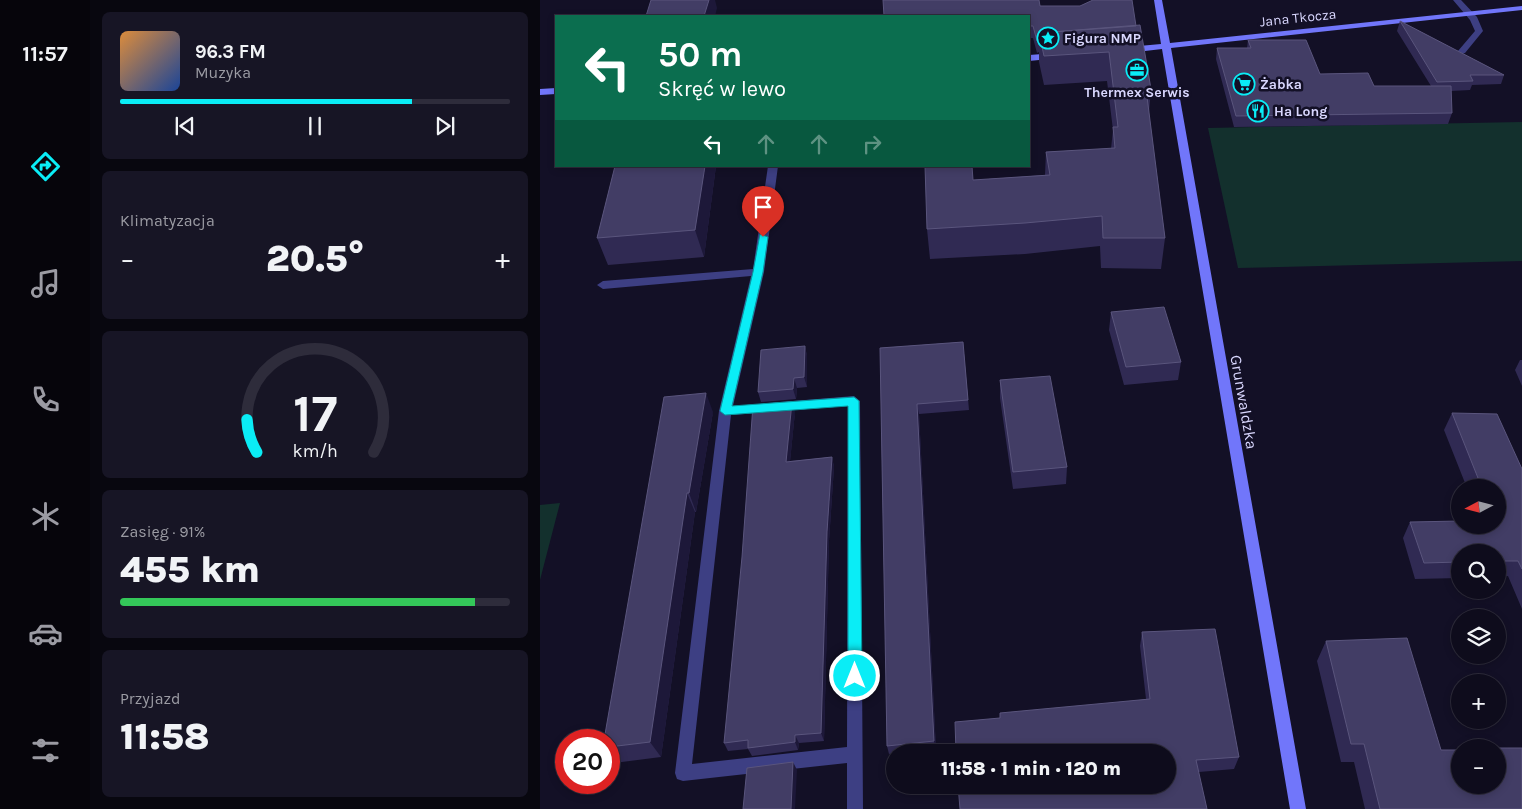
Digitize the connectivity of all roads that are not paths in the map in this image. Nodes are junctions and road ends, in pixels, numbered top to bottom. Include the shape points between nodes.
1 (1158, 0) edge
2 (1457, 0) edge
3 (1522, 8) edge
4 (1468, 14) junction
5 (1166, 47) junction
6 (1114, 51) edge
7 (1462, 51) edge
8 (1068, 55) edge
9 (1030, 58) edge
10 (555, 91) edge
11 (540, 92) edge
12 (773, 167) edge
13 (758, 272) junction
14 (603, 285) dead end
15 (725, 411) junction
16 (855, 754) junction
17 (855, 809) edge
18 (1298, 809) edge

1 - 5 street, Grunwaldzka
2 - 4 lane
3 - 4 street, Jana Tkocza
4 - 5 street, Jana Tkocza
4 - 7 lane via 1479,31
5 - 6 street, Jana Tkocza
5 - 18 street, Grunwaldzka
8 - 9 street
10 - 11 street
12 - 13 lane
13 - 14 lane
13 - 15 lane
15 - 16 lane via 854,401
15 - 16 lane via 683,773
16 - 17 lane

